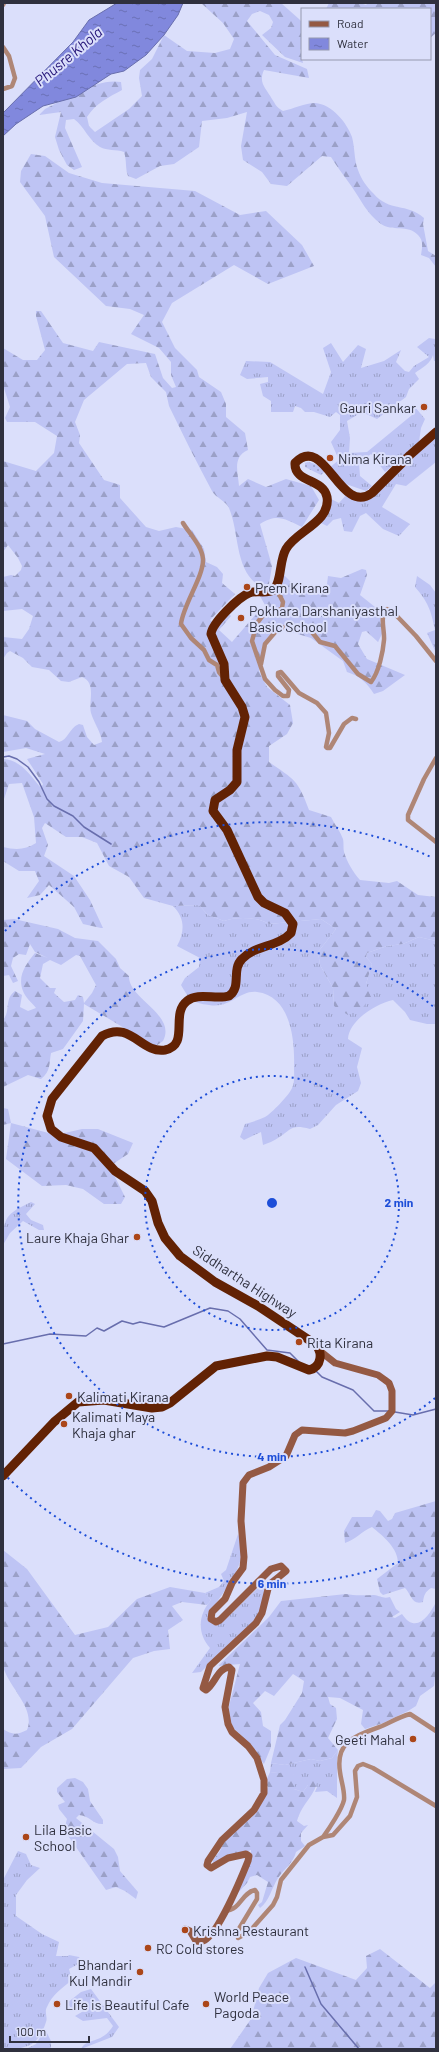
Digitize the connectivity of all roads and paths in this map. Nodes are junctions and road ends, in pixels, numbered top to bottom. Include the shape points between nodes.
1 (3, 47) edge
2 (3, 90) edge
3 (436, 432) edge
4 (183, 523) dead end
5 (276, 588) junction
6 (436, 661) edge
7 (261, 668) junction
8 (225, 680) junction
9 (356, 719) dead end
10 (436, 758) edge
11 (436, 842) edge
12 (320, 1351) junction
13 (3, 1476) edge
14 (436, 1731) edge
15 (436, 1806) edge
16 (323, 1837) junction
17 (225, 1911) junction
18 (185, 1929) dead end

1 - 2 street via 9,56 15,78 14,83
3 - 5 highway via 366,496 357,496 343,489 318,459 312,456 298,460 297,473 319,485 327,497 326,508 319,519 287,548 281,561
4 - 8 street via 203,558 181,624 204,650 209,660 217,665
5 - 7 street via 283,602 282,608 264,614 257,623 252,641
5 - 8 highway, Siddhartha Highway via 271,591 253,592 243,597 214,626 211,634 224,664
6 - 7 street via 392,611 386,609 383,616 383,647 375,677 371,682 358,674 335,646 320,642 312,631 290,627 277,630 265,644
7 - 9 street via 265,679 283,696 290,694 278,676 281,672 326,713 329,733 327,748 330,748 344,724 352,718
8 - 12 highway, Siddhartha Highway via 244,712 244,722 237,750 237,782 215,800 213,811 227,830 258,897 289,917 293,924 292,930 286,938 257,948 242,959 237,968 236,985 229,996 197,997 185,1002 180,1012 178,1040 173,1046 164,1050 156,1049 121,1031 112,1031 102,1036 52,1099 47,1116 49,1125 55,1133 94,1148 115,1171 145,1191 152,1200 165,1238 180,1256 216,1282 307,1338
10 - 11 street via 408,815 408,820
12 - 13 highway via 320,1362 314,1369 309,1370 277,1357 267,1356 223,1364 212,1369 162,1407 152,1408 104,1400 78,1402 54,1422
12 - 17 main road via 335,1363 378,1375 389,1383 392,1411 386,1418 353,1431 302,1430 295,1435 286,1456 269,1467 249,1475 242,1484 243,1568 225,1599 212,1612 211,1619 216,1622 220,1620 271,1569 281,1566 286,1570 269,1585 260,1617 210,1666 203,1686 204,1690 208,1689 224,1668 229,1667 232,1670 225,1706 228,1724 232,1732 257,1758 264,1785 262,1797 254,1810 222,1840 207,1863 211,1868 228,1858 246,1854 249,1856
14 - 16 street via 410,1714 351,1739 339,1756 343,1804
15 - 16 street via 374,1768 363,1764 355,1771 357,1796 350,1816 333,1835
16 - 17 street via 309,1845 281,1880 273,1905 249,1932 242,1937 236,1936 257,1899 254,1890 250,1891 233,1910
17 - 18 main road via 203,1941 196,1941 190,1930

